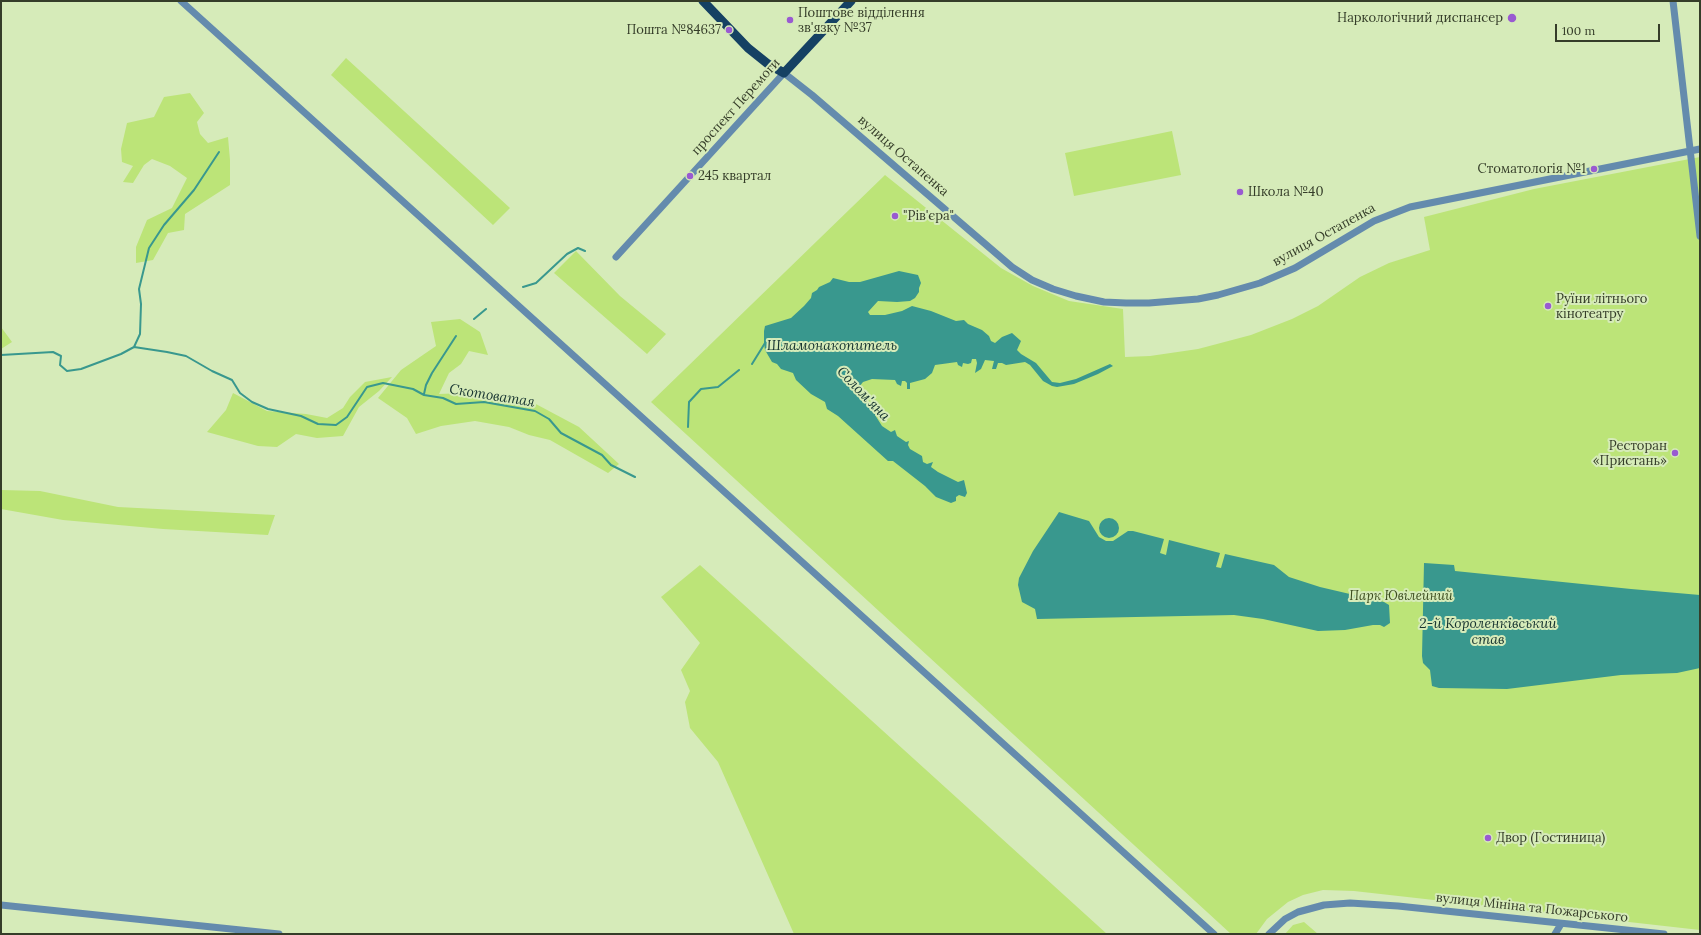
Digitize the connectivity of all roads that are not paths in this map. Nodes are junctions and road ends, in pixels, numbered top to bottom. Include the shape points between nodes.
1 (181, 1) edge
2 (703, 1) edge
3 (851, 1) edge
4 (1674, 1) edge
5 (784, 73) junction
6 (1700, 149) edge
7 (1691, 150) junction
8 (1700, 236) edge
9 (616, 257) dead end
10 (1, 905) edge
11 (1562, 924) junction
12 (279, 934) edge
13 (1214, 934) edge
14 (1269, 934) edge
15 (1555, 934) edge
16 (1664, 934) edge

1 - 13 street
2 - 5 main road, вулиця Остапенка via 748,48
3 - 5 main road, проспект Перемоги
4 - 7 street
5 - 7 street, вулиця Остапенка via 1012,267 1053,289 1104,302 1126,304 1198,299 1253,285 1295,268 1374,221 1410,207
5 - 9 street, проспект Перемоги
6 - 7 street, вулиця Остапенка
7 - 8 street
10 - 12 street
11 - 14 street, вулиця Мініна та Пожарського via 1398,906 1346,903 1313,907 1291,915
11 - 15 street
11 - 16 street, вулиця Мініна та Пожарського

